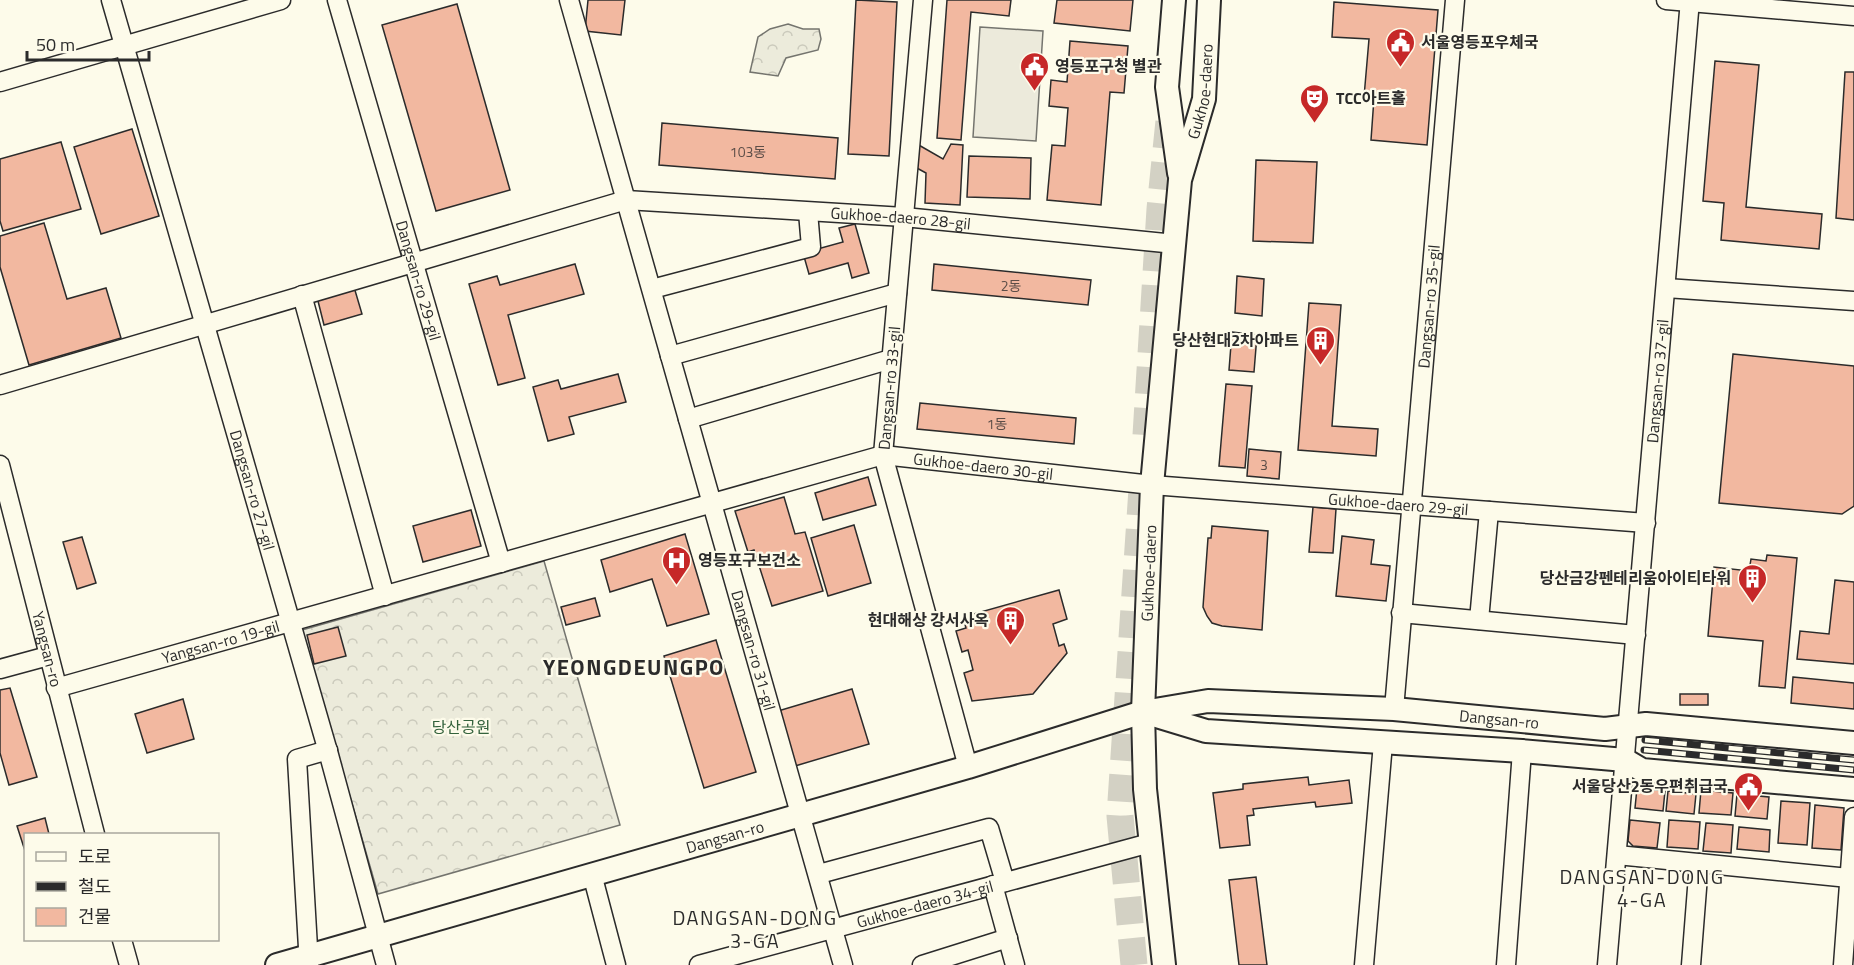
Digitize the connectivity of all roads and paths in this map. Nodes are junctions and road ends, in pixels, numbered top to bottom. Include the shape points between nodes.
1 (111, 0) edge
2 (281, 0) edge
3 (337, 0) edge
4 (569, 0) edge
5 (923, 0) edge
6 (1174, 0) edge
7 (1209, 0) edge
8 (1455, 0) edge
9 (1666, 0) edge
10 (1690, 1) edge
11 (1854, 16) edge
12 (124, 46) junction
13 (0, 82) edge
14 (1180, 180) junction
15 (626, 200) junction
16 (808, 212) junction
17 (904, 217) junction
18 (1175, 244) junction
19 (414, 262) junction
20 (1666, 288) junction
21 (652, 289) junction
22 (897, 293) junction
23 (302, 296) junction
24 (1854, 301) edge
25 (206, 324) junction
26 (670, 356) junction
27 (891, 359) junction
28 (0, 385) edge
29 (688, 419) junction
30 (883, 455) junction
31 (0, 465) edge
32 (1152, 485) junction
33 (712, 503) junction
34 (1410, 505) junction
35 (1489, 511) junction
36 (1646, 523) junction
37 (501, 563) junction
38 (385, 596) junction
39 (1401, 613) junction
40 (1479, 620) junction
41 (291, 622) junction
42 (1636, 635) junction
43 (48, 656) junction
44 (0, 669) edge
45 (56, 688) junction
46 (1394, 709) junction
47 (1143, 712) junction
48 (1532, 723) junction
49 (1628, 728) junction
50 (1383, 743) junction
51 (1854, 743) edge
52 (328, 750) junction
53 (1514, 750) junction
54 (1625, 760) junction
55 (968, 767) junction
56 (1854, 789) edge
57 (800, 814) junction
58 (1854, 817) edge
59 (94, 833) edge
60 (1150, 843) junction
61 (1617, 855) junction
62 (1699, 863) junction
63 (592, 874) junction
64 (819, 874) junction
65 (1849, 878) junction
66 (999, 884) junction
67 (834, 928) junction
68 (380, 935) junction
69 (1008, 938) junction
70 (123, 941) edge
71 (308, 961) edge
72 (129, 965) edge
73 (277, 965) edge
74 (386, 965) edge
75 (616, 965) edge
76 (699, 965) edge
77 (843, 965) edge
78 (922, 965) edge
79 (1016, 965) edge
80 (1164, 965) edge
81 (1364, 965) edge
82 (1506, 965) edge
83 (1607, 965) edge
84 (1691, 965) edge
85 (1843, 965) edge

1 - 12 street, Dangsan-ro 27-gil
2 - 12 street
3 - 19 street, Dangsan-ro 29-gil
4 - 15 street, Dangsan-ro 31-gil
5 - 17 street, Dangsan-ro 33-gil
6 - 14 main road, Gukhoe-daero via 1167,87
7 - 14 main road, Gukhoe-daero via 1204,99
8 - 34 street, Dangsan-ro 35-gil
9 - 10 street
10 - 11 street
10 - 20 street, Dangsan-ro 37-gil
12 - 13 street
12 - 25 street, Dangsan-ro 27-gil
14 - 18 main road, Gukhoe-daero
15 - 16 street, Gukhoe-daero 28-gil
15 - 19 street
15 - 21 street, Dangsan-ro 31-gil
16 - 17 street, Gukhoe-daero 28-gil
16 - 21 street via 811,247
17 - 18 street, Gukhoe-daero 28-gil
17 - 22 street, Dangsan-ro 33-gil
18 - 32 main road, Gukhoe-daero
19 - 23 street
19 - 37 street, Dangsan-ro 29-gil
20 - 24 street
20 - 36 street, Dangsan-ro 37-gil
21 - 26 street, Dangsan-ro 31-gil
22 - 26 street
22 - 27 street, Dangsan-ro 33-gil
23 - 25 street
23 - 38 street
25 - 28 street
25 - 41 street, Dangsan-ro 27-gil
26 - 29 street, Dangsan-ro 31-gil
27 - 29 street
27 - 30 street, Dangsan-ro 33-gil
29 - 33 street, Dangsan-ro 31-gil
30 - 32 street, Gukhoe-daero 30-gil
30 - 33 street, Gukhoe-daero 30-gil
30 - 55 street, Dangsan-ro 33-gil
31 - 43 street, Yangsan-ro
32 - 34 street, Gukhoe-daero 29-gil
32 - 47 main road, Gukhoe-daero
33 - 37 street, Yangsan-ro 19-gil
33 - 57 street, Dangsan-ro 31-gil
34 - 35 street, Gukhoe-daero 29-gil
34 - 39 street, Dangsan-ro 35-gil
35 - 36 street, Gukhoe-daero 29-gil
35 - 40 street
36 - 42 street, Dangsan-ro 37-gil
37 - 38 street, Yangsan-ro 19-gil
38 - 41 street, Yangsan-ro 19-gil
39 - 40 street
39 - 46 street, Dangsan-ro 35-gil
40 - 42 street
41 - 45 street, Yangsan-ro 19-gil
41 - 52 street, Dangsan-ro 27-gil
42 - 49 street, Dangsan-ro 37-gil
43 - 44 street
43 - 45 street, Yangsan-ro
45 - 59 street, Yangsan-ro
46 - 47 main road, Dangsan-ro via 1209,701
46 - 48 main road, Dangsan-ro
47 - 50 main road, Dangsan-ro via 1206,731
47 - 55 main road, Dangsan-ro
47 - 60 main road, Gukhoe-daero
48 - 49 main road, Dangsan-ro
48 - 53 main road via 1551,733 1549,740
49 - 51 main road, Dangsan-ro via 1646,724
49 - 54 street, Dangsan-ro 37-gil
50 - 53 main road, Dangsan-ro
50 - 81 street
52 - 68 street, Dangsan-ro 27-gil
52 - 71 street via 297,759
53 - 54 main road, Dangsan-ro
53 - 82 street, Dangsan-ro
54 - 56 main road, Dangsan-ro via 1642,770
54 - 61 street, Dangsan-ro 37-gil
55 - 57 main road, Dangsan-ro
57 - 63 main road, Dangsan-ro
57 - 64 street, Dangsan-ro 31-gil
58 - 65 street
60 - 66 street, Gukhoe-daero 34-gil
60 - 80 main road, Gukhoe-daero
61 - 62 street
61 - 83 street, Dangsan-ro 37-gil
62 - 65 street
62 - 84 street
63 - 68 main road, Dangsan-ro
63 - 75 street
64 - 66 street via 989,828
64 - 67 street, Dangsan-ro 31-gil
65 - 85 street
66 - 67 street, Gukhoe-daero 34-gil
66 - 69 street
67 - 76 street, Gukhoe-daero 34-gil
67 - 77 street, Dangsan-ro 31-gil
68 - 71 main road, Dangsan-ro
68 - 74 street, Dangsan-ro 27-gil
69 - 78 street
69 - 79 street
70 - 72 street
71 - 73 main road, Dangsan-ro

